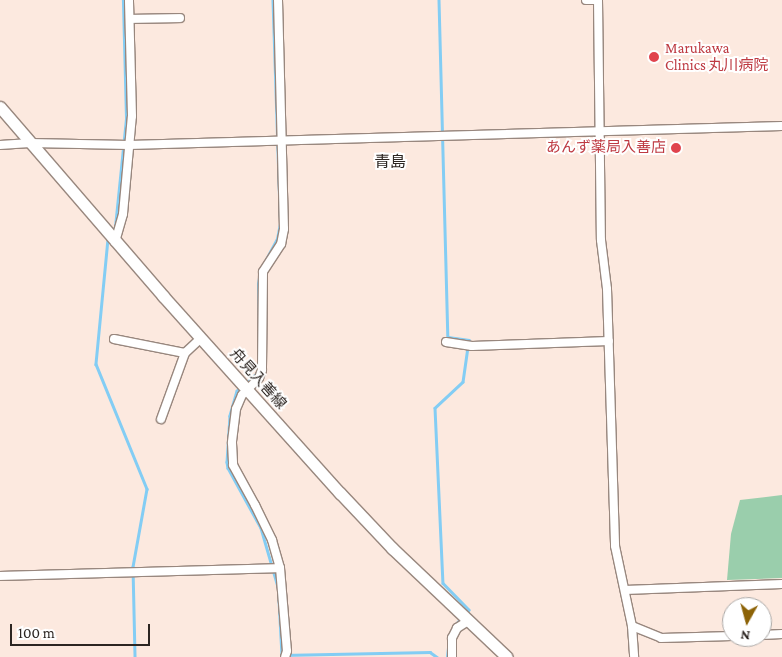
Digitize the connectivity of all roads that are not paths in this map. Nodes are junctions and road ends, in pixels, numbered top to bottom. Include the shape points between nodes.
1 (129, 0) edge
2 (278, 0) edge
3 (586, 0) edge
4 (598, 0) edge
5 (180, 18) dead end
6 (130, 19) junction
7 (0, 107) edge
8 (782, 126) edge
9 (600, 132) junction
10 (282, 140) junction
11 (30, 143) junction
12 (0, 145) edge
13 (129, 145) junction
14 (115, 242) junction
15 (201, 338) junction
16 (114, 339) dead end
17 (609, 341) junction
18 (446, 342) dead end
19 (185, 353) junction
20 (248, 390) junction
21 (160, 419) dead end
22 (280, 568) junction
23 (0, 576) edge
24 (782, 584) edge
25 (625, 590) junction
26 (468, 621) junction
27 (632, 626) junction
28 (722, 636) edge
29 (285, 657) edge
30 (452, 657) edge
31 (507, 657) edge
32 (634, 657) edge

1 - 6 street
2 - 10 street
3 - 4 street
4 - 9 street
5 - 6 street
6 - 13 street via 132,116
7 - 11 main road, 舟見入善線
8 - 9 street
9 - 10 street
9 - 17 street via 601,240
10 - 13 street
10 - 20 street via 284,229 281,244 263,272 262,370
11 - 12 street
11 - 13 street
11 - 14 main road, 舟見入善線
13 - 14 street via 123,214
14 - 15 main road, 舟見入善線
15 - 19 street
15 - 20 main road, 舟見入善線
16 - 19 street
17 - 18 street via 472,346
17 - 25 street via 615,552
19 - 21 street
20 - 22 street via 236,409 233,465 272,540
20 - 26 main road, 舟見入善線 via 392,548
22 - 23 street
22 - 29 street
24 - 25 street
25 - 27 street
26 - 30 street via 457,628 452,638
26 - 31 main road, 舟見入善線
27 - 28 street via 661,638
27 - 32 street

